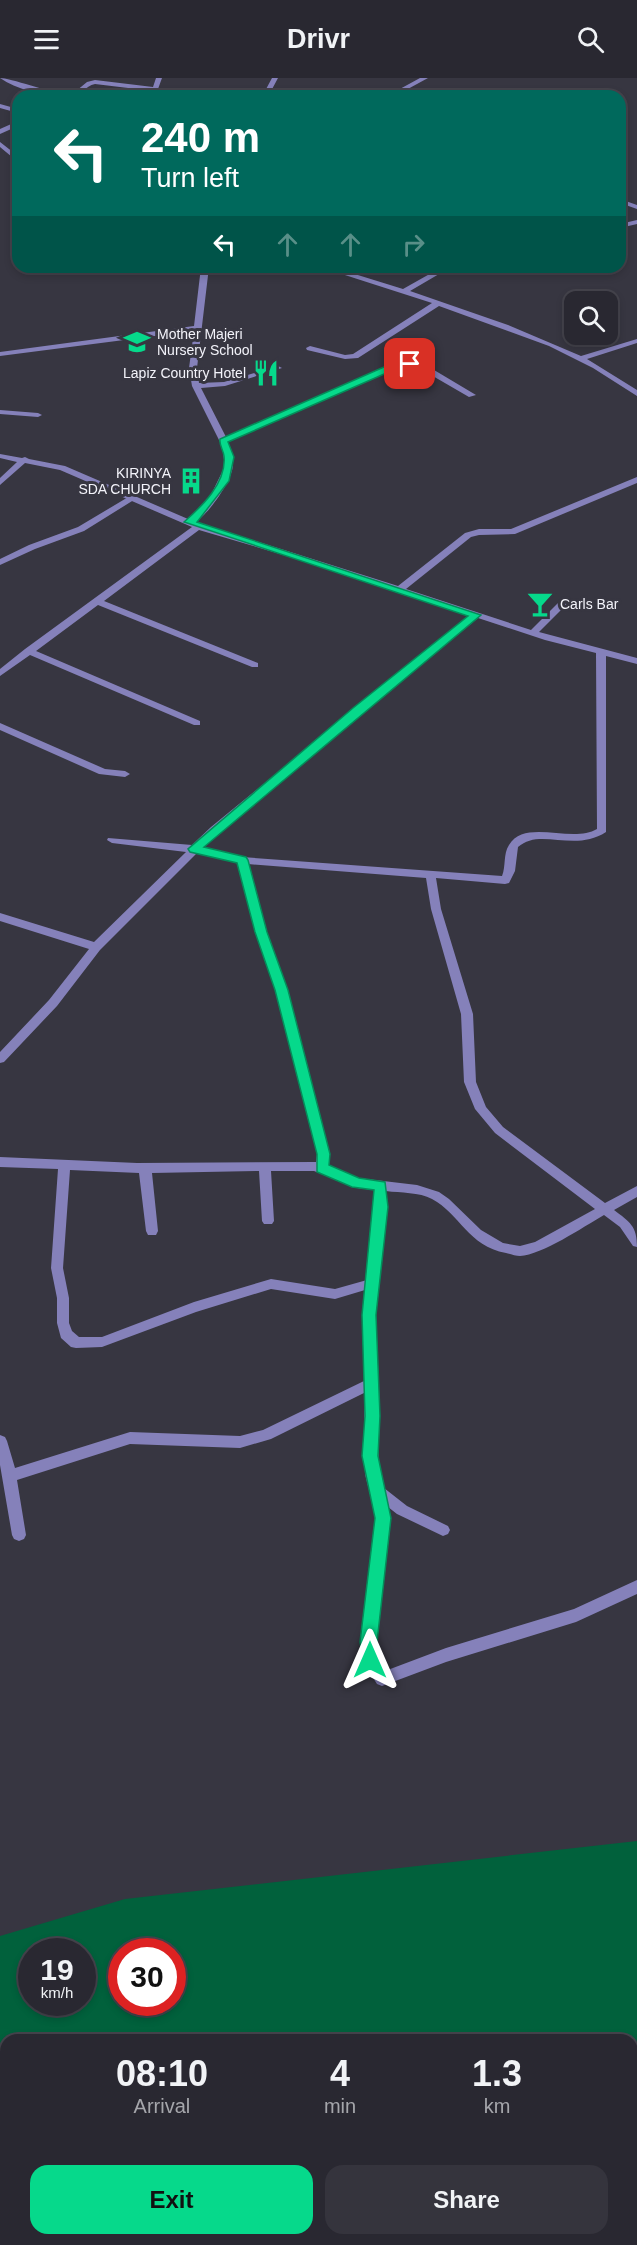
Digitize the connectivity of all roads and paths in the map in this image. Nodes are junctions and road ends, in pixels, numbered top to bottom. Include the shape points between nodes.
1 (3, 78) edge
2 (159, 78) edge
3 (425, 78) edge
4 (155, 89) joint
5 (34, 90) edge
6 (81, 90) edge
7 (402, 90) edge
8 (0, 144) edge
9 (12, 155) edge
10 (204, 273) edge
11 (347, 273) edge
12 (436, 273) edge
13 (404, 291) junction
14 (196, 301) dead end
15 (438, 303) junction
16 (197, 328) junction
17 (637, 341) edge
18 (310, 348) dead end
19 (0, 354) edge
20 (584, 358) junction
21 (278, 368) dead end
22 (196, 386) junction
23 (637, 394) edge
24 (472, 396) dead end
25 (0, 412) edge
26 (38, 415) dead end
27 (223, 441) junction
28 (0, 456) edge
29 (21, 458) junction
30 (0, 477) edge
31 (637, 480) edge
32 (0, 482) edge
33 (133, 498) junction
34 (192, 524) junction
35 (0, 562) edge
36 (400, 589) junction
37 (97, 601) junction
38 (576, 601) dead end
39 (476, 615) junction
40 (533, 633) junction
41 (28, 651) junction
42 (601, 651) junction
43 (637, 661) edge
44 (255, 665) dead end
45 (0, 667) edge
46 (0, 673) edge
47 (197, 723) dead end
48 (0, 726) edge
49 (126, 774) dead end
50 (112, 840) dead end
51 (194, 849) junction
52 (242, 860) junction
53 (431, 877) junction
54 (0, 917) edge
55 (11, 921) junction
56 (0, 931) edge
57 (96, 947) junction
58 (0, 1059) edge
59 (0, 1162) edge
60 (63, 1165) junction
61 (145, 1168) junction
62 (265, 1168) junction
63 (322, 1168) junction
64 (380, 1186) junction
65 (637, 1191) edge
66 (606, 1210) junction
67 (268, 1221) dead end
68 (152, 1231) dead end
69 (637, 1242) edge
70 (373, 1283) junction
71 (369, 1384) junction
72 (0, 1441) edge
73 (10, 1476) junction
74 (378, 1492) junction
75 (443, 1530) dead end
76 (19, 1535) dead end
77 (637, 1587) edge

1 - 5 street
2 - 4 street
3 - 7 street
4 - 6 street via 95,82
8 - 9 street
10 - 16 street
11 - 13 street
12 - 13 street
13 - 15 street
14 - 34 street via 192,394 220,444 224,470
15 - 18 street via 355,356
15 - 20 street
16 - 19 street
16 - 22 street
17 - 20 street
20 - 23 street
21 - 22 street via 225,384
22 - 27 street
24 - 27 street via 421,366 402,364
25 - 26 street
27 - 34 street via 229,457 225,481
28 - 29 street
29 - 30 street
29 - 32 street
29 - 33 street via 62,468
31 - 36 street via 512,532 468,536
33 - 34 street
33 - 35 street via 81,529
34 - 36 street
34 - 37 street
34 - 45 street
36 - 39 street
37 - 41 street
37 - 44 street
38 - 40 street via 569,608 561,605
39 - 40 street
39 - 51 street
40 - 42 street
41 - 46 street
41 - 47 street
42 - 43 street
42 - 53 street via 602,830 590,838 533,836 517,841 512,847 509,876 501,882
48 - 49 street via 103,772
50 - 51 street
51 - 52 street
51 - 57 street
52 - 53 street
52 - 63 street via 284,999 323,1154
53 - 66 street via 436,909 467,1014 470,1082 481,1109 499,1130
54 - 55 street
55 - 56 street
55 - 57 street
57 - 58 street via 53,1003
59 - 60 street
60 - 61 street
60 - 70 street via 57,1268 63,1323 66,1334 76,1342 102,1342 194,1307 272,1284 335,1294
61 - 62 street
61 - 68 street
62 - 63 street
62 - 67 street
63 - 64 street via 357,1183
64 - 66 street via 435,1195 477,1234 500,1247 520,1251 538,1246
64 - 70 street
65 - 66 street
66 - 69 street via 624,1224
70 - 71 street
71 - 73 street via 266,1434 240,1442 130,1438
71 - 74 street via 370,1456
72 - 73 street
73 - 76 street
74 - 75 street via 402,1510
74 - 77 street via 383,1518 368,1642 370,1660 382,1679 467,1647 562,1620

